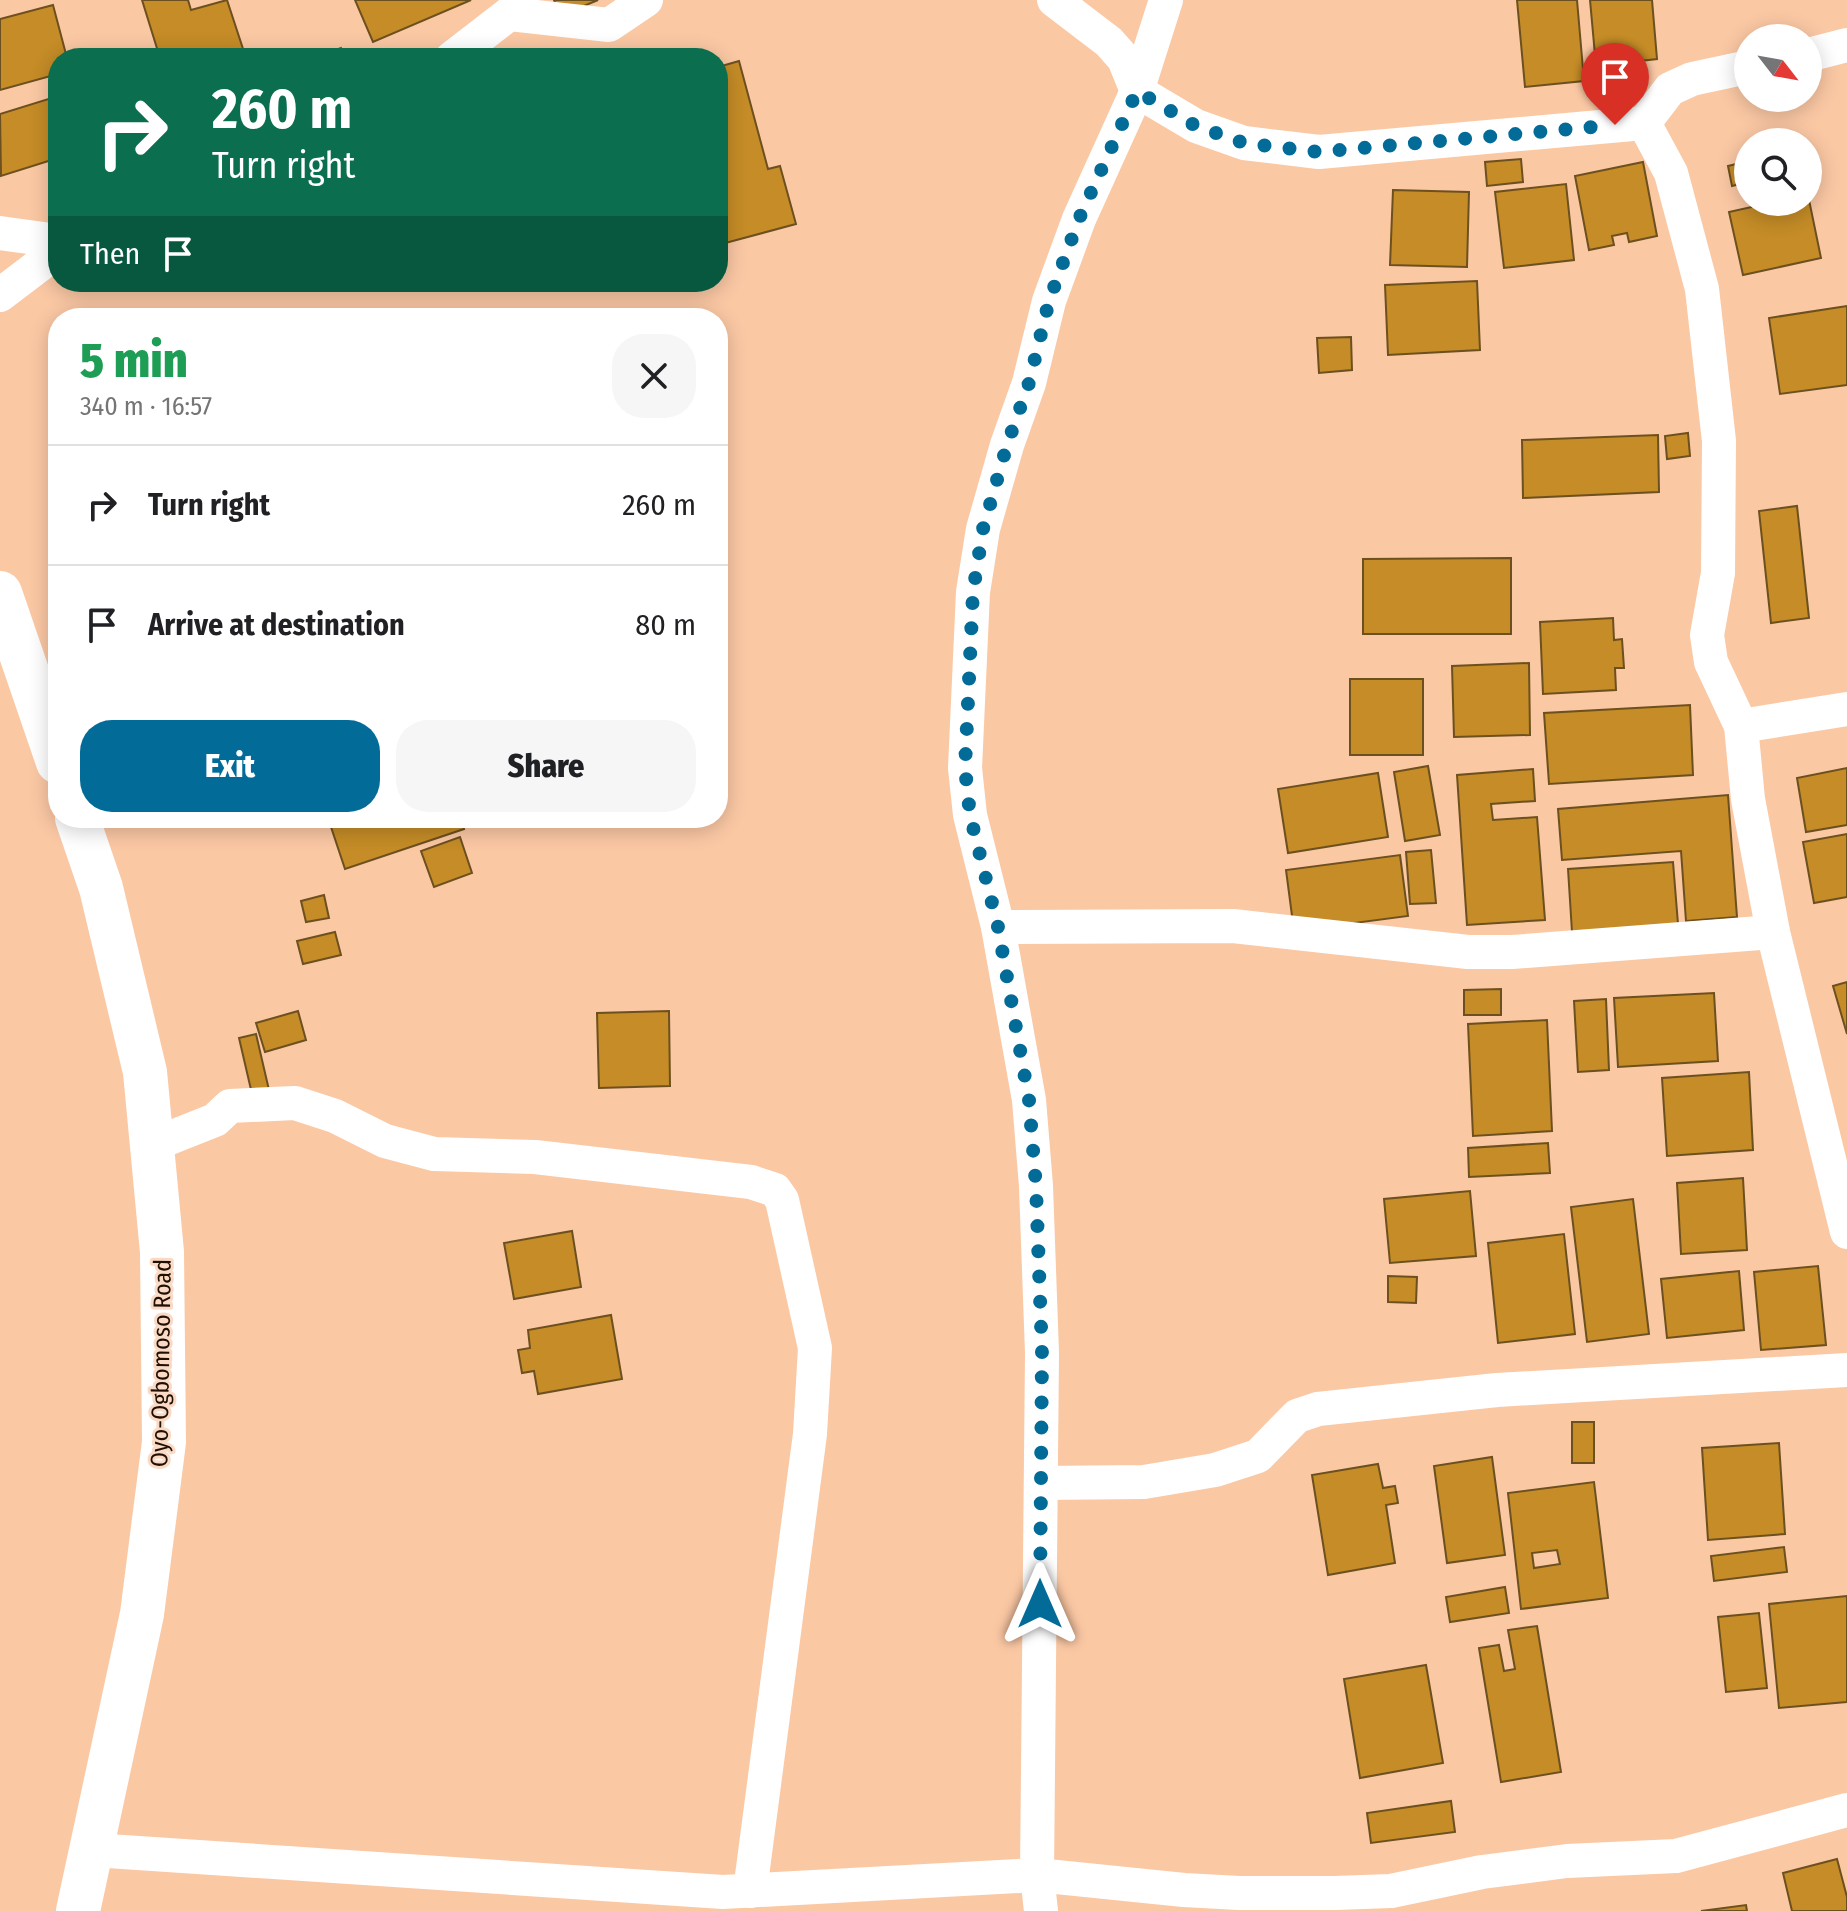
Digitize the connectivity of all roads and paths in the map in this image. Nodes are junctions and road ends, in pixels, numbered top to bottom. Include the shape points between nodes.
1 (646, 0) edge
2 (1054, 0) edge
3 (1166, 0) edge
4 (507, 7) edge
5 (1847, 45) edge
6 (463, 48) edge
7 (1822, 51) edge
8 (1734, 70) edge
9 (1137, 91) junction
10 (1644, 123) junction
11 (0, 233) edge
12 (48, 240) edge
13 (48, 259) edge
14 (0, 295) edge
15 (0, 593) edge
16 (1847, 709) edge
17 (1741, 726) junction
18 (48, 733) edge
19 (80, 828) edge
20 (998, 927) junction
21 (1773, 932) junction
22 (152, 1145) junction
23 (1847, 1232) edge
24 (1847, 1370) edge
25 (1041, 1483) junction
26 (1847, 1810) edge
27 (93, 1850) junction
28 (1037, 1875) junction
29 (750, 1891) junction
30 (78, 1911) edge
31 (1041, 1911) edge

1 - 4 street via 609,25
2 - 9 street via 1109,42 1124,59
3 - 9 street
4 - 6 street
5 - 7 street
8 - 10 street via 1670,89
9 - 10 street via 1196,126 1244,143 1319,152
9 - 20 street via 1079,219 1049,301 980,545 965,768 970,815
10 - 17 street via 1671,173 1702,289 1719,441 1718,573 1707,635 1711,662
11 - 12 street
13 - 14 street
15 - 18 highway
16 - 17 street
17 - 21 street via 1748,799
19 - 22 highway, Oyo-Ogbomoso Road via 101,888 145,1072
20 - 21 street via 1233,926 1468,952
20 - 25 street via 1029,1100 1036,1186
21 - 23 street
22 - 27 highway, Oyo-Ogbomoso Road via 162,1252 164,1442 142,1614
22 - 29 street via 215,1120 230,1106 295,1103 385,1141 434,1154 535,1157 751,1182 775,1190 782,1200 815,1348 810,1434
24 - 25 street via 1497,1390 1318,1409 1297,1416 1258,1456 1215,1470 1144,1482
25 - 28 street
26 - 28 street via 1676,1856 1567,1861 1391,1891 1212,1892
27 - 29 street
27 - 30 highway, Oyo-Ogbomoso Road
28 - 29 street
28 - 31 street

